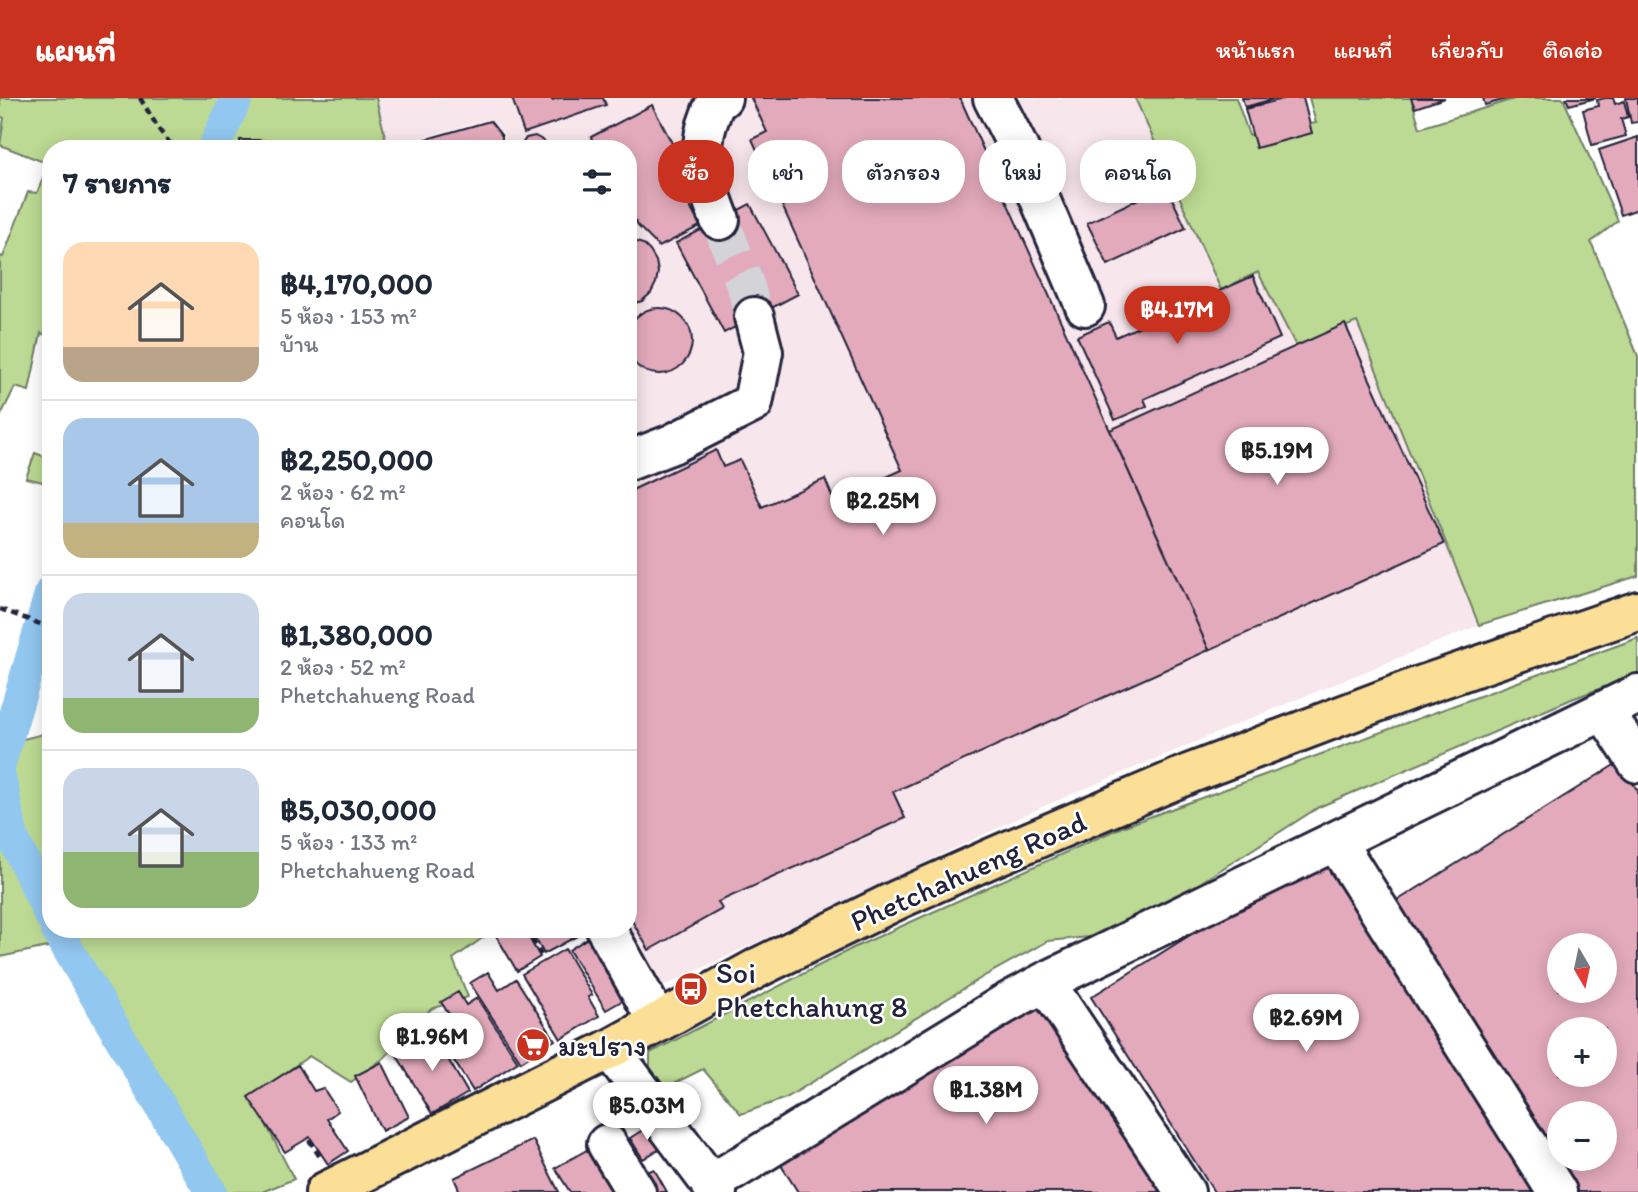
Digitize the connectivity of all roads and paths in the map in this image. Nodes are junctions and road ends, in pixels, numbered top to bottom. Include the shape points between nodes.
1 (140, 98) edge
2 (722, 98) edge
3 (993, 98) edge
4 (168, 140) edge
5 (720, 220) tunnel mouth
6 (1085, 306) dead end
7 (754, 317) tunnel mouth
8 (637, 458) edge
9 (0, 609) edge
10 (1638, 611) edge
11 (42, 625) edge
12 (1638, 694) edge
13 (1604, 711) junction
14 (1638, 763) edge
15 (1336, 842) junction
16 (531, 938) edge
17 (611, 938) edge
18 (541, 955) dead end
19 (1045, 982) junction
20 (658, 1022) junction
21 (610, 1049) junction
22 (607, 1144) dead end
23 (714, 1188) edge
24 (325, 1192) edge
25 (636, 1192) edge
26 (1185, 1192) edge
27 (1557, 1192) edge

1 - 4 path
2 - 5 street via 702,136 706,184
3 - 6 street
7 - 8 street via 763,352 753,403
9 - 11 path
10 - 20 main road, Phetchahueng Road via 1418,687 1191,773 899,899
12 - 13 street
13 - 14 street
13 - 15 street
15 - 19 street
15 - 27 street
16 - 18 path
17 - 20 street
19 - 23 street
19 - 26 street
20 - 21 main road, Phetchahueng Road
21 - 23 street
21 - 24 main road, Phetchahueng Road
22 - 25 street

